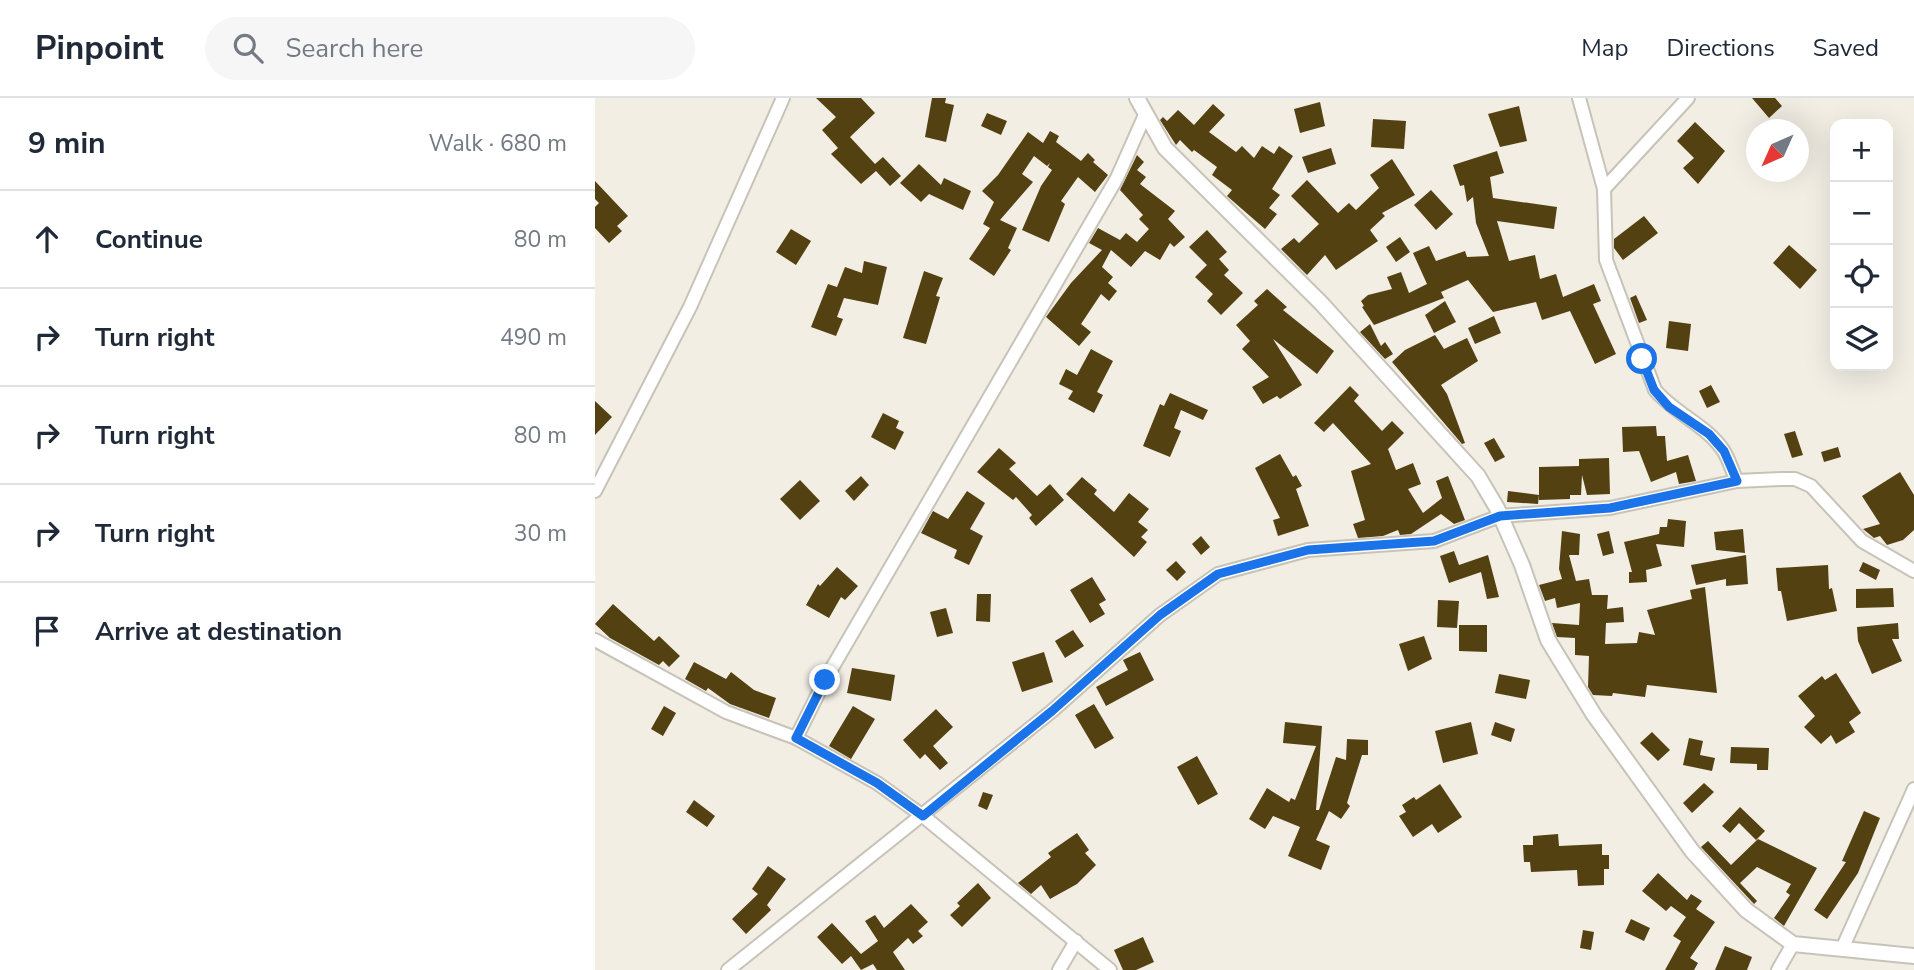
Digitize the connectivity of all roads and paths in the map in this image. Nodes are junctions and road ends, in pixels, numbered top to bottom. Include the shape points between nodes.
1 (783, 98) edge
2 (1137, 98) edge
3 (1579, 98) edge
4 (1688, 98) edge
5 (1145, 115) junction
6 (1604, 188) junction
7 (1737, 481) junction
8 (595, 491) edge
9 (1500, 516) junction
10 (1914, 572) edge
11 (595, 640) edge
12 (796, 738) junction
13 (1914, 789) edge
14 (923, 816) junction
15 (1076, 941) junction
16 (1793, 944) junction
17 (1842, 949) junction
18 (1914, 956) edge
19 (729, 970) edge
20 (1059, 970) edge
21 (1110, 970) edge
22 (1778, 970) edge

1 - 8 street via 690,307
2 - 5 street
3 - 6 street
4 - 6 street
5 - 9 street via 1165,148 1411,399 1478,476
5 - 12 street via 1117,178 825,680
6 - 7 street via 1606,260 1654,390 1669,407 1709,434 1724,451
7 - 9 street via 1610,508
7 - 10 street via 1795,479 1811,486 1862,541
9 - 14 street via 1434,541 1308,550 1218,574 1160,615
9 - 16 street via 1523,565 1548,640 1594,715 1692,851 1746,910
11 - 12 street via 726,712
12 - 14 street via 877,783
13 - 17 street
14 - 15 street
14 - 19 street
15 - 20 street
15 - 21 street
16 - 17 street
16 - 22 street
17 - 18 street

